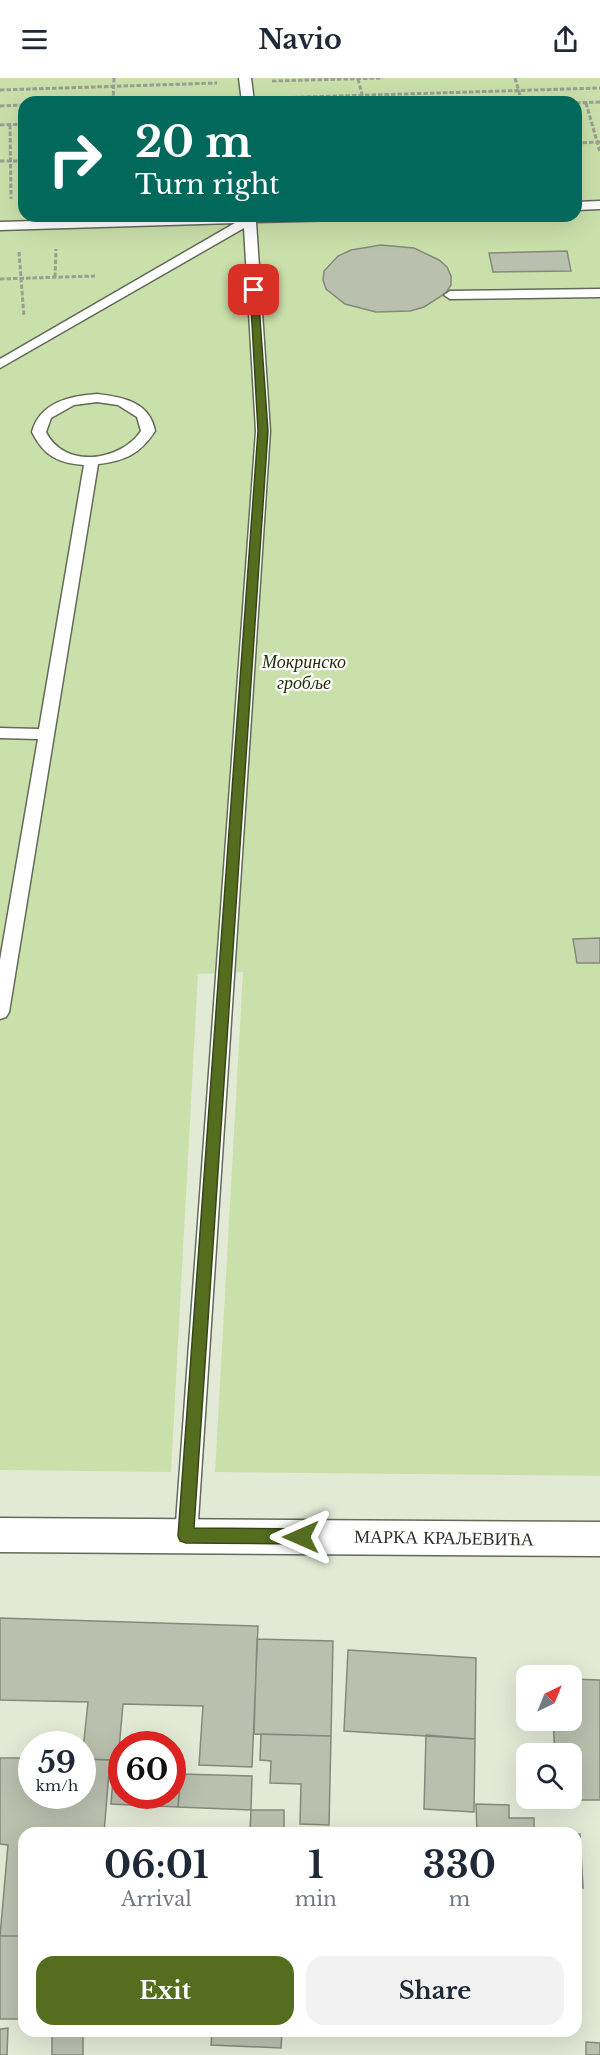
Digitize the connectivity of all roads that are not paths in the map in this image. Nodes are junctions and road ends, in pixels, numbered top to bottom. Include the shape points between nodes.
1 (245, 80) edge
2 (247, 96) edge
3 (600, 205) edge
4 (582, 206) edge
5 (124, 222) edge
6 (242, 222) edge
7 (249, 222) edge
8 (0, 226) edge
9 (600, 293) edge
10 (450, 294) dead end
11 (0, 364) edge
12 (92, 461) junction
13 (0, 733) edge
14 (46, 734) junction
15 (0, 1012) edge
16 (0, 1535) edge
17 (186, 1536) junction
18 (600, 1539) edge

1 - 2 lane
3 - 4 lane
5 - 8 lane
6 - 11 lane
7 - 17 lane via 263,431
9 - 10 lane
12 - 12 lane via 119,456 139,446 148,431 145,416 129,405 97,398 64,404 45,416 39,432 46,447 65,457
12 - 14 lane
13 - 14 lane
14 - 15 lane
16 - 17 main road, МАРКА КРАЉЕВИЋА
17 - 18 main road, МАРКА КРАЉЕВИЋА

